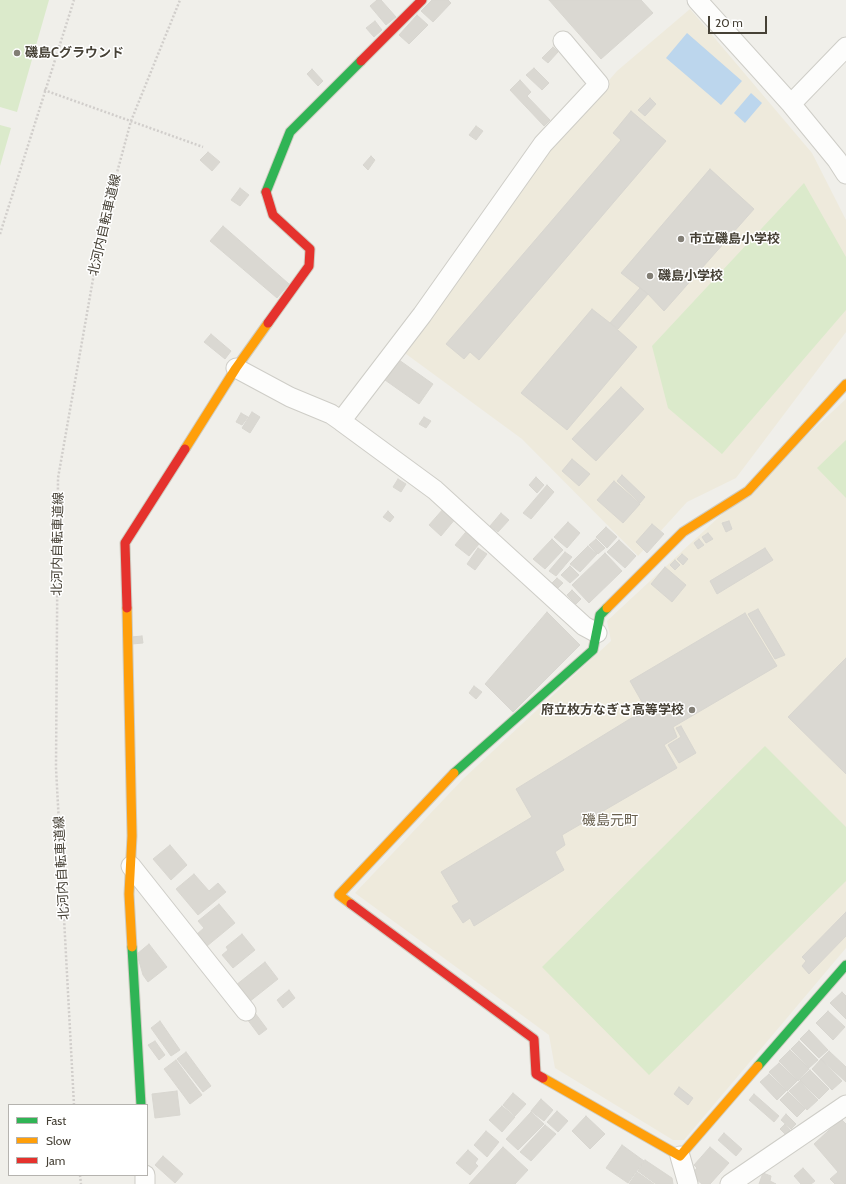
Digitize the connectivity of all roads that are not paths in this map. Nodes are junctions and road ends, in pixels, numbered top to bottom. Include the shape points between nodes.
1 (422, 0) edge
2 (697, 0) edge
3 (563, 41) dead end
4 (846, 47) edge
5 (791, 104) junction
6 (846, 174) edge
7 (236, 368) junction
8 (846, 384) edge
9 (342, 421) junction
10 (597, 633) junction
11 (131, 866) junction
12 (846, 965) edge
13 (246, 1011) dead end
14 (141, 1104) edge
15 (846, 1105) edge
16 (680, 1156) junction
17 (688, 1184) edge
18 (730, 1184) edge

1 - 7 street via 290,132 266,192 273,215 310,250 309,266
2 - 5 street
3 - 9 street via 599,84 543,144 422,315
4 - 5 street
5 - 6 street via 838,160
7 - 9 street
7 - 11 street via 125,544
8 - 10 street via 748,491 682,532 600,615
9 - 10 street via 435,490 584,626
10 - 16 street via 593,650 452,775 338,895 534,1039 536,1074
11 - 13 street
11 - 14 street via 129,894
12 - 16 street
15 - 18 street
16 - 17 street

